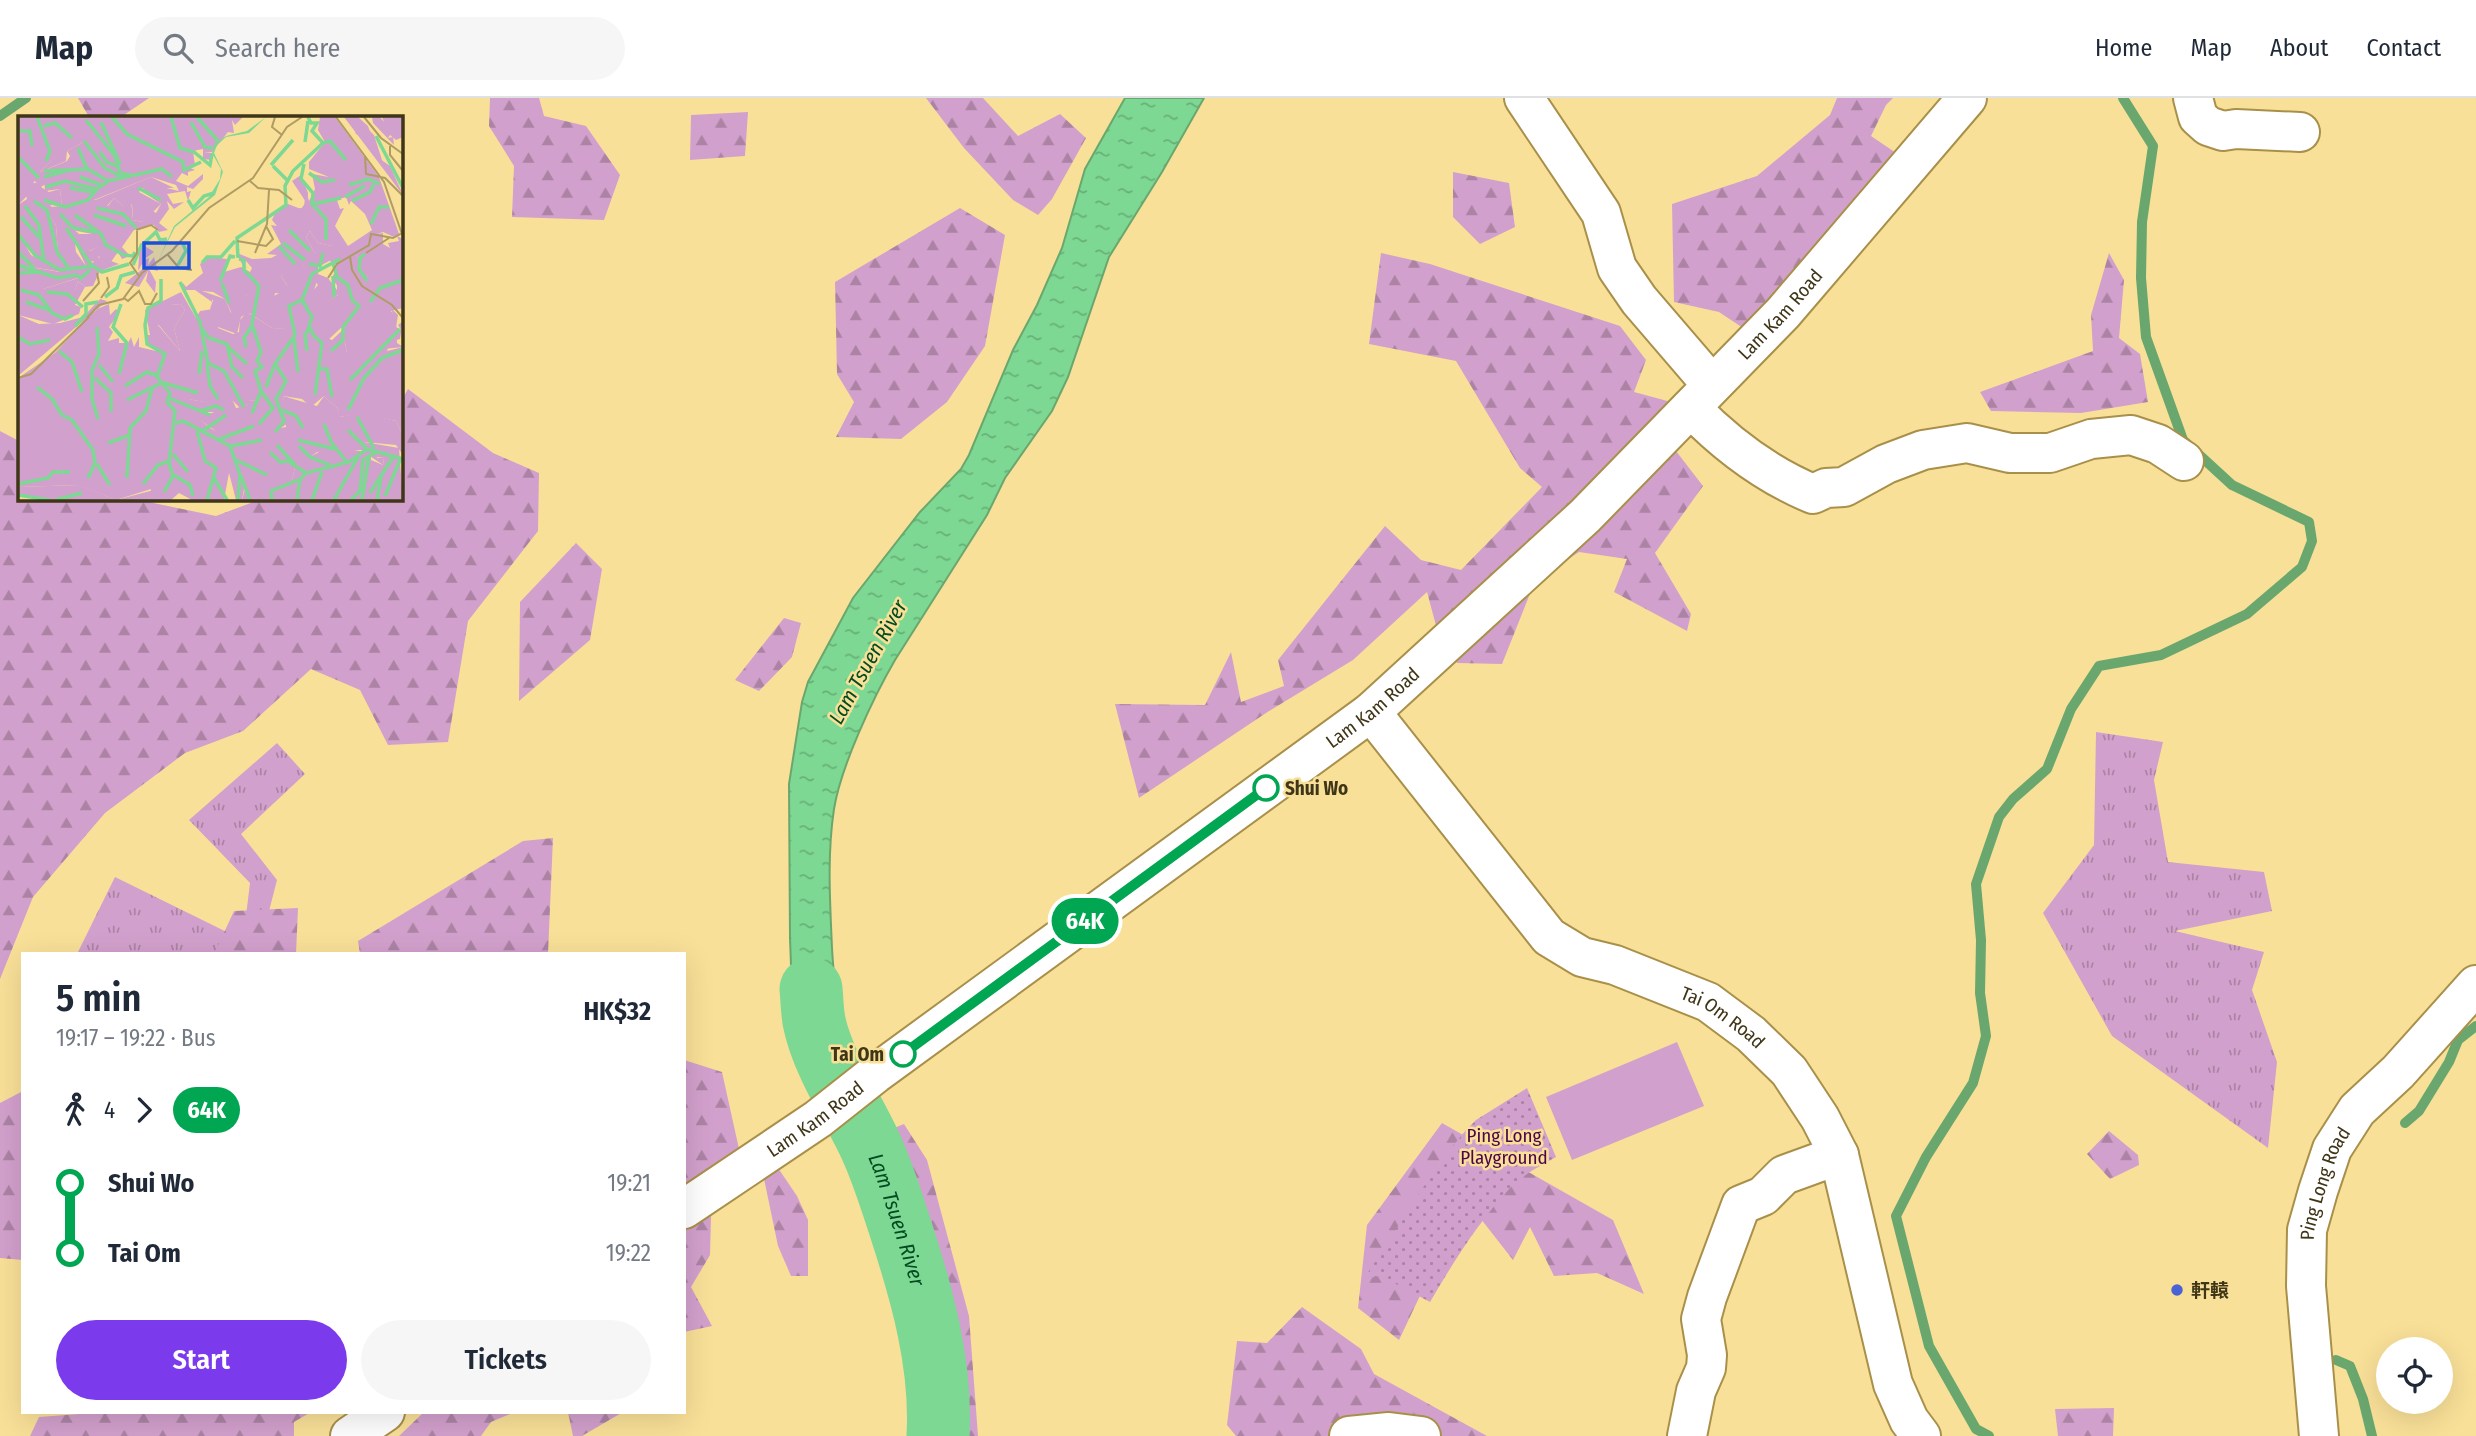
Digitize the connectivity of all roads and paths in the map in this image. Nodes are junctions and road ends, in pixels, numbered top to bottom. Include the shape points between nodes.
1 (1524, 98) edge
2 (1967, 98) edge
3 (2193, 98) edge
4 (2300, 132) dead end
5 (1702, 396) junction
6 (2184, 461) dead end
7 (1371, 712) junction
8 (2476, 985) edge
9 (1839, 1155) junction
10 (686, 1208) edge
11 (382, 1414) edge
12 (350, 1436) edge
13 (1349, 1436) edge
14 (1421, 1436) edge
15 (1687, 1436) edge
16 (1922, 1436) edge
17 (2319, 1436) edge

1 - 5 street via 1601,213 1617,268
2 - 5 street, Lam Kam Road via 1783,313
3 - 4 street via 2198,117 2223,131
5 - 6 street via 1726,440 1788,484 1813,494 1844,487 1923,450 1967,443 2010,453 2050,453 2091,439 2131,435 2158,444
5 - 7 street, Lam Kam Road via 1586,516
7 - 9 street, Tai Om Road via 1549,937 1582,957 1615,965 1708,1002 1751,1034 1789,1071
7 - 10 street, Lam Kam Road via 818,1119
8 - 17 street, Ping Long Road via 2357,1110 2332,1149 2307,1230 2306,1286
9 - 15 street via 1784,1175 1763,1196 1741,1205 1701,1319 1706,1368
9 - 16 street, Tai Om Road via 1893,1384 1909,1420
11 - 12 street
13 - 14 street via 1388,1432

